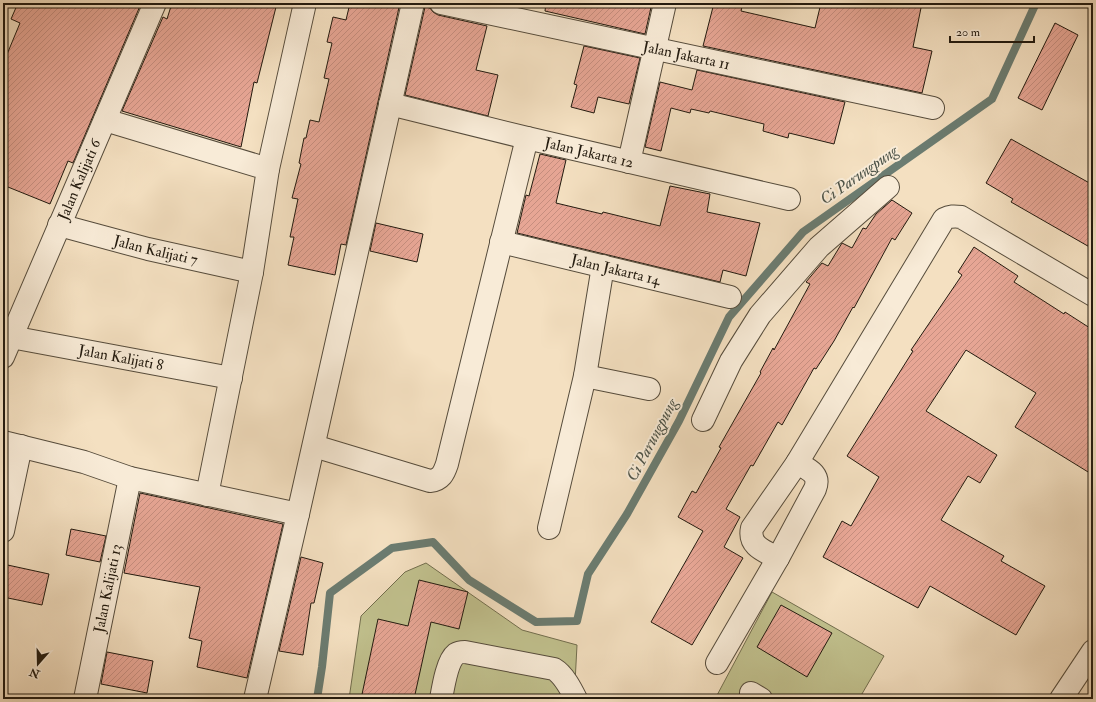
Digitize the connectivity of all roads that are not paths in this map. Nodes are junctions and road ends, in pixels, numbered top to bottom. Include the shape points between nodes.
1 (155, 3) edge
2 (305, 3) edge
3 (413, 3) edge
4 (441, 3) edge
5 (665, 3) edge
6 (655, 49) junction
7 (390, 104) junction
8 (933, 108) dead end
9 (105, 120) junction
10 (527, 138) junction
11 (628, 162) junction
12 (268, 169) junction
13 (888, 187) dead end
14 (789, 199) dead end
15 (59, 225) junction
16 (502, 242) junction
17 (603, 266) junction
18 (252, 272) junction
19 (1093, 295) edge
20 (730, 296) dead end
21 (11, 337) junction
22 (3, 357) edge
23 (585, 376) junction
24 (231, 378) junction
25 (649, 389) dead end
26 (703, 420) dead end
27 (12, 444) edge
28 (314, 446) junction
29 (797, 462) junction
30 (130, 478) junction
31 (207, 495) junction
32 (298, 514) junction
33 (549, 528) dead end
34 (3, 531) edge
35 (778, 558) junction
36 (1093, 651) edge
37 (717, 663) dead end
38 (85, 699) edge
39 (255, 699) edge
40 (441, 699) edge
41 (576, 699) edge
42 (1061, 699) edge

1 - 9 street, Jalan Kalijati 6
2 - 12 street
3 - 7 street
4 - 6 street, Jalan Jakarta 11
5 - 6 street
6 - 8 street, Jalan Jakarta 11
6 - 11 street
7 - 10 street, Jalan Jakarta 12
7 - 28 street
9 - 12 street
9 - 15 street, Jalan Kalijati 6
10 - 11 street, Jalan Jakarta 12
10 - 16 street
11 - 14 street, Jalan Jakarta 12
12 - 18 street
13 - 26 street via 819,247 760,315 730,361
15 - 18 street, Jalan Kalijati 7 via 148,249
15 - 21 street, Jalan Kalijati 6
16 - 17 street, Jalan Jakarta 14
16 - 28 street via 442,477 430,481
17 - 20 street, Jalan Jakarta 14
17 - 23 street
18 - 24 street
19 - 29 street via 961,217 948,217 940,225
21 - 22 street, Jalan Kalijati 6
21 - 24 street, Jalan Kalijati 8
23 - 25 street
23 - 33 street
24 - 31 street
27 - 30 street via 84,462
27 - 34 street
28 - 32 street
29 - 35 street via 814,474 817,484
29 - 35 street via 752,528 752,539 758,547
30 - 31 street
30 - 38 street, Jalan Kalijati 13
31 - 32 street
32 - 39 street
35 - 37 street
36 - 42 street
40 - 41 street via 452,658 455,654 465,652 554,669 559,672

